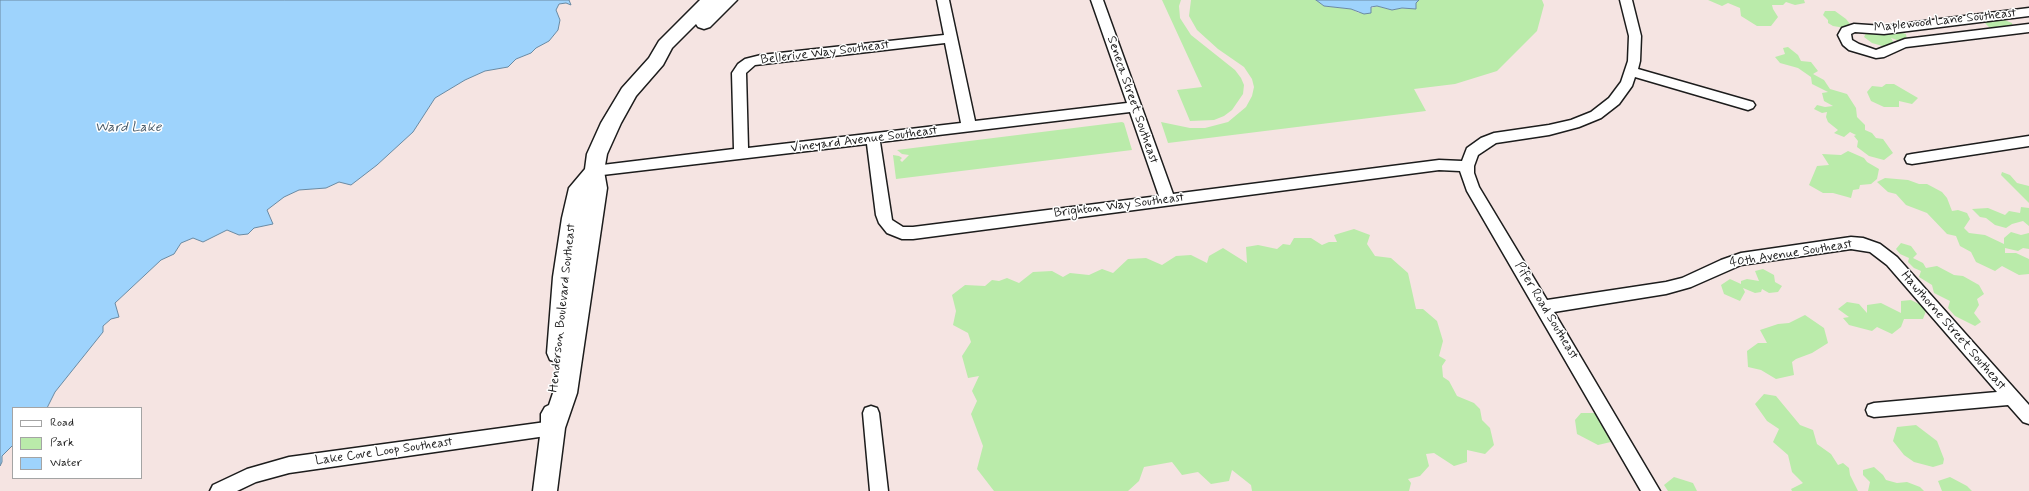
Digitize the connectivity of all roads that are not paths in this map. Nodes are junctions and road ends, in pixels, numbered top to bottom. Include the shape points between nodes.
1 (710, 0) edge
2 (728, 0) edge
3 (943, 0) edge
4 (1097, 0) edge
5 (1626, 0) edge
6 (2029, 12) edge
7 (2029, 28) edge
8 (951, 38) junction
9 (657, 61) junction
10 (1632, 72) junction
11 (1748, 105) dead end
12 (1134, 107) junction
13 (969, 127) junction
14 (873, 139) junction
15 (2029, 141) edge
16 (741, 155) junction
17 (1912, 159) dead end
18 (1467, 166) junction
19 (594, 171) junction
20 (1168, 200) junction
21 (1875, 248) joint
22 (1544, 307) junction
23 (2012, 398) junction
24 (1874, 410) dead end
25 (871, 413) dead end
26 (2029, 417) edge
27 (553, 428) junction
28 (219, 491) edge
29 (545, 491) edge
30 (879, 491) edge
31 (1651, 491) edge

1 - 9 main road, Henderson Boulevard Southeast via 665,45
2 - 9 main road, Henderson Boulevard Southeast via 675,52
3 - 8 street
4 - 12 street, Seneca Street Southeast
5 - 10 street via 1635,36
6 - 7 street, Maplewood Lane Southeast via 1884,30 1854,28 1846,31 1844,35 1847,42 1854,47 1876,54 1905,43
8 - 13 street
8 - 16 street, Bellerive Way Southeast via 750,62 739,73
9 - 19 main road, Henderson Boulevard Southeast via 629,92 611,123 597,154
10 - 11 street
10 - 18 street via 1621,93 1596,115 1561,128 1494,138 1472,152
12 - 13 street, Vineyard Avenue Southeast
12 - 20 street, Seneca Street Southeast
13 - 14 street, Vineyard Avenue Southeast
14 - 16 street, Vineyard Avenue Southeast
14 - 20 street, Brighton Way Southeast via 883,215 892,229 902,233
15 - 17 street
16 - 19 street, Vineyard Avenue Southeast
18 - 20 street, Brighton Way Southeast via 1439,165
18 - 22 street, Pifer Road Southeast via 1472,187
19 - 27 main road, Henderson Boulevard Southeast via 596,188 566,385
21 - 22 street, 40th Avenue Southeast via 1851,243 1741,259 1686,283 1666,288
21 - 23 street, Hawthorne Street Southeast via 1892,261
22 - 31 street, Pifer Road Southeast
23 - 24 street
23 - 26 street, Hawthorne Street Southeast
25 - 30 street
27 - 28 street, Lake Cove Loop Southeast via 289,465 253,475
27 - 29 main road, Henderson Boulevard Southeast

